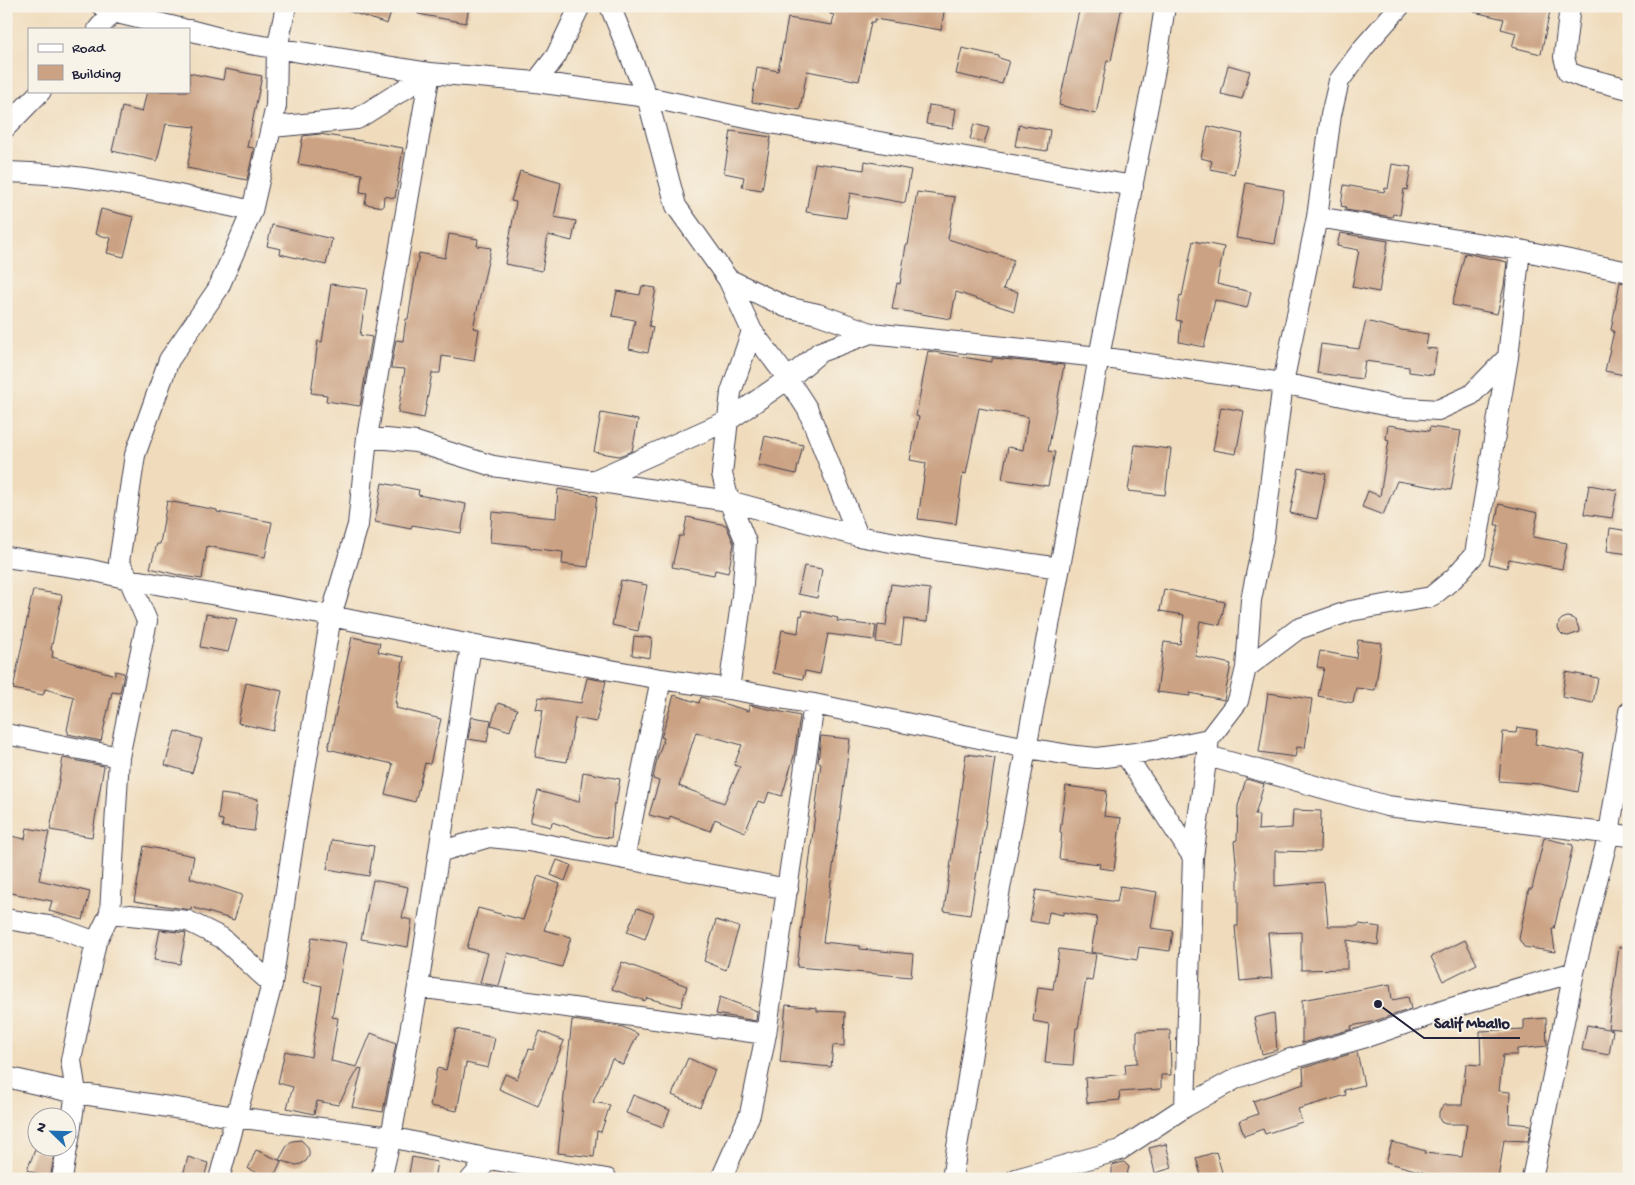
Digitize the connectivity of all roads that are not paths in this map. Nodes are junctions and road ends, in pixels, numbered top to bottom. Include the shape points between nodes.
1 (286, 6) edge
2 (580, 6) edge
3 (610, 6) edge
4 (1165, 6) edge
5 (1400, 6) edge
6 (1570, 6) edge
7 (110, 8) edge
8 (99, 28) edge
9 (180, 28) edge
10 (190, 30) edge
11 (277, 49) junction
12 (430, 74) junction
13 (536, 82) junction
14 (1629, 89) edge
15 (40, 92) edge
16 (647, 98) junction
17 (6, 127) edge
18 (272, 127) junction
19 (6, 172) edge
20 (1133, 186) junction
21 (252, 211) junction
22 (1317, 217) junction
23 (1520, 250) junction
24 (1629, 272) edge
25 (728, 279) junction
26 (752, 331) junction
27 (871, 333) junction
28 (1099, 357) junction
29 (1508, 357) junction
30 (788, 380) junction
31 (1283, 383) junction
32 (729, 420) junction
33 (367, 437) junction
34 (595, 480) junction
35 (730, 501) junction
36 (858, 536) junction
37 (6, 557) edge
38 (1060, 568) junction
39 (129, 579) junction
40 (331, 616) junction
41 (471, 645) junction
42 (1246, 668) junction
43 (661, 680) junction
44 (729, 689) junction
45 (814, 704) junction
46 (1629, 712) edge
47 (6, 734) edge
48 (1027, 748) junction
49 (1209, 748) junction
50 (1125, 754) junction
51 (118, 757) junction
52 (1609, 833) junction
53 (1629, 836) edge
54 (439, 852) junction
55 (1193, 857) junction
56 (624, 859) junction
57 (788, 889) junction
58 (110, 913) junction
59 (6, 919) edge
60 (96, 942) junction
61 (1574, 972) junction
62 (272, 984) junction
63 (418, 987) junction
64 (766, 1034) junction
65 (6, 1077) edge
66 (76, 1093) junction
67 (1185, 1107) junction
68 (73, 1108) edge
69 (235, 1118) junction
70 (391, 1136) junction
71 (65, 1158) edge
72 (489, 1159) junction
73 (62, 1179) edge
74 (219, 1179) edge
75 (381, 1179) edge
76 (471, 1179) edge
77 (607, 1179) edge
78 (721, 1179) edge
79 (952, 1179) edge
80 (1016, 1179) edge
81 (1532, 1179) edge

1 - 11 street
2 - 13 street via 556,56
3 - 16 street
4 - 20 street
5 - 22 street via 1339,81
6 - 14 street via 1564,57 1568,72
7 - 8 street
7 - 9 street
10 - 11 street
11 - 12 street
11 - 18 street via 276,106
12 - 13 street
12 - 18 street via 357,119
12 - 33 street
13 - 16 street
15 - 17 street
16 - 20 street via 770,123
16 - 25 street via 676,206
18 - 21 street
19 - 21 street via 70,175
20 - 28 street
21 - 39 street via 218,289 169,360 135,455 119,562
22 - 23 street
22 - 31 street
23 - 24 street
23 - 29 street
25 - 26 street
25 - 27 street via 786,307 818,314
26 - 30 street
26 - 32 street via 731,392
27 - 28 street
27 - 30 street via 820,352
28 - 31 street
28 - 38 street
29 - 31 street via 1471,395 1438,410 1393,407
29 - 42 street via 1475,554 1431,597 1350,611 1298,629
30 - 32 street
30 - 36 street via 808,410
31 - 42 street via 1263,541 1252,600
32 - 34 street
32 - 35 street via 722,474
33 - 34 street via 416,442 492,466
33 - 40 street via 358,525
34 - 35 street
35 - 36 street
35 - 44 street via 746,542
36 - 38 street
37 - 39 street
38 - 48 street
39 - 40 street
39 - 51 street via 147,621
40 - 41 street
40 - 62 street
41 - 43 street
41 - 54 street
42 - 49 street via 1238,701
43 - 44 street
43 - 56 street
44 - 45 street
45 - 48 street
45 - 57 street
46 - 52 street
47 - 51 street
48 - 50 street via 1097,758
48 - 79 street via 986,964
49 - 50 street
49 - 52 street via 1387,806
49 - 55 street
50 - 55 street
51 - 58 street
52 - 53 street
52 - 61 street
54 - 56 street via 489,837
54 - 63 street
55 - 67 street
56 - 57 street
57 - 64 street
58 - 60 street
58 - 62 street via 188,921 222,938
59 - 60 street via 55,928
60 - 66 street via 71,1060
61 - 67 street via 1290,1059 1237,1078
61 - 81 street
62 - 69 street
63 - 64 street
63 - 70 street
64 - 78 street via 750,1114
65 - 66 street
66 - 68 street
66 - 69 street
67 - 80 street via 1120,1150
69 - 70 street
69 - 74 street
70 - 72 street
70 - 75 street
71 - 73 street
72 - 76 street
72 - 77 street

